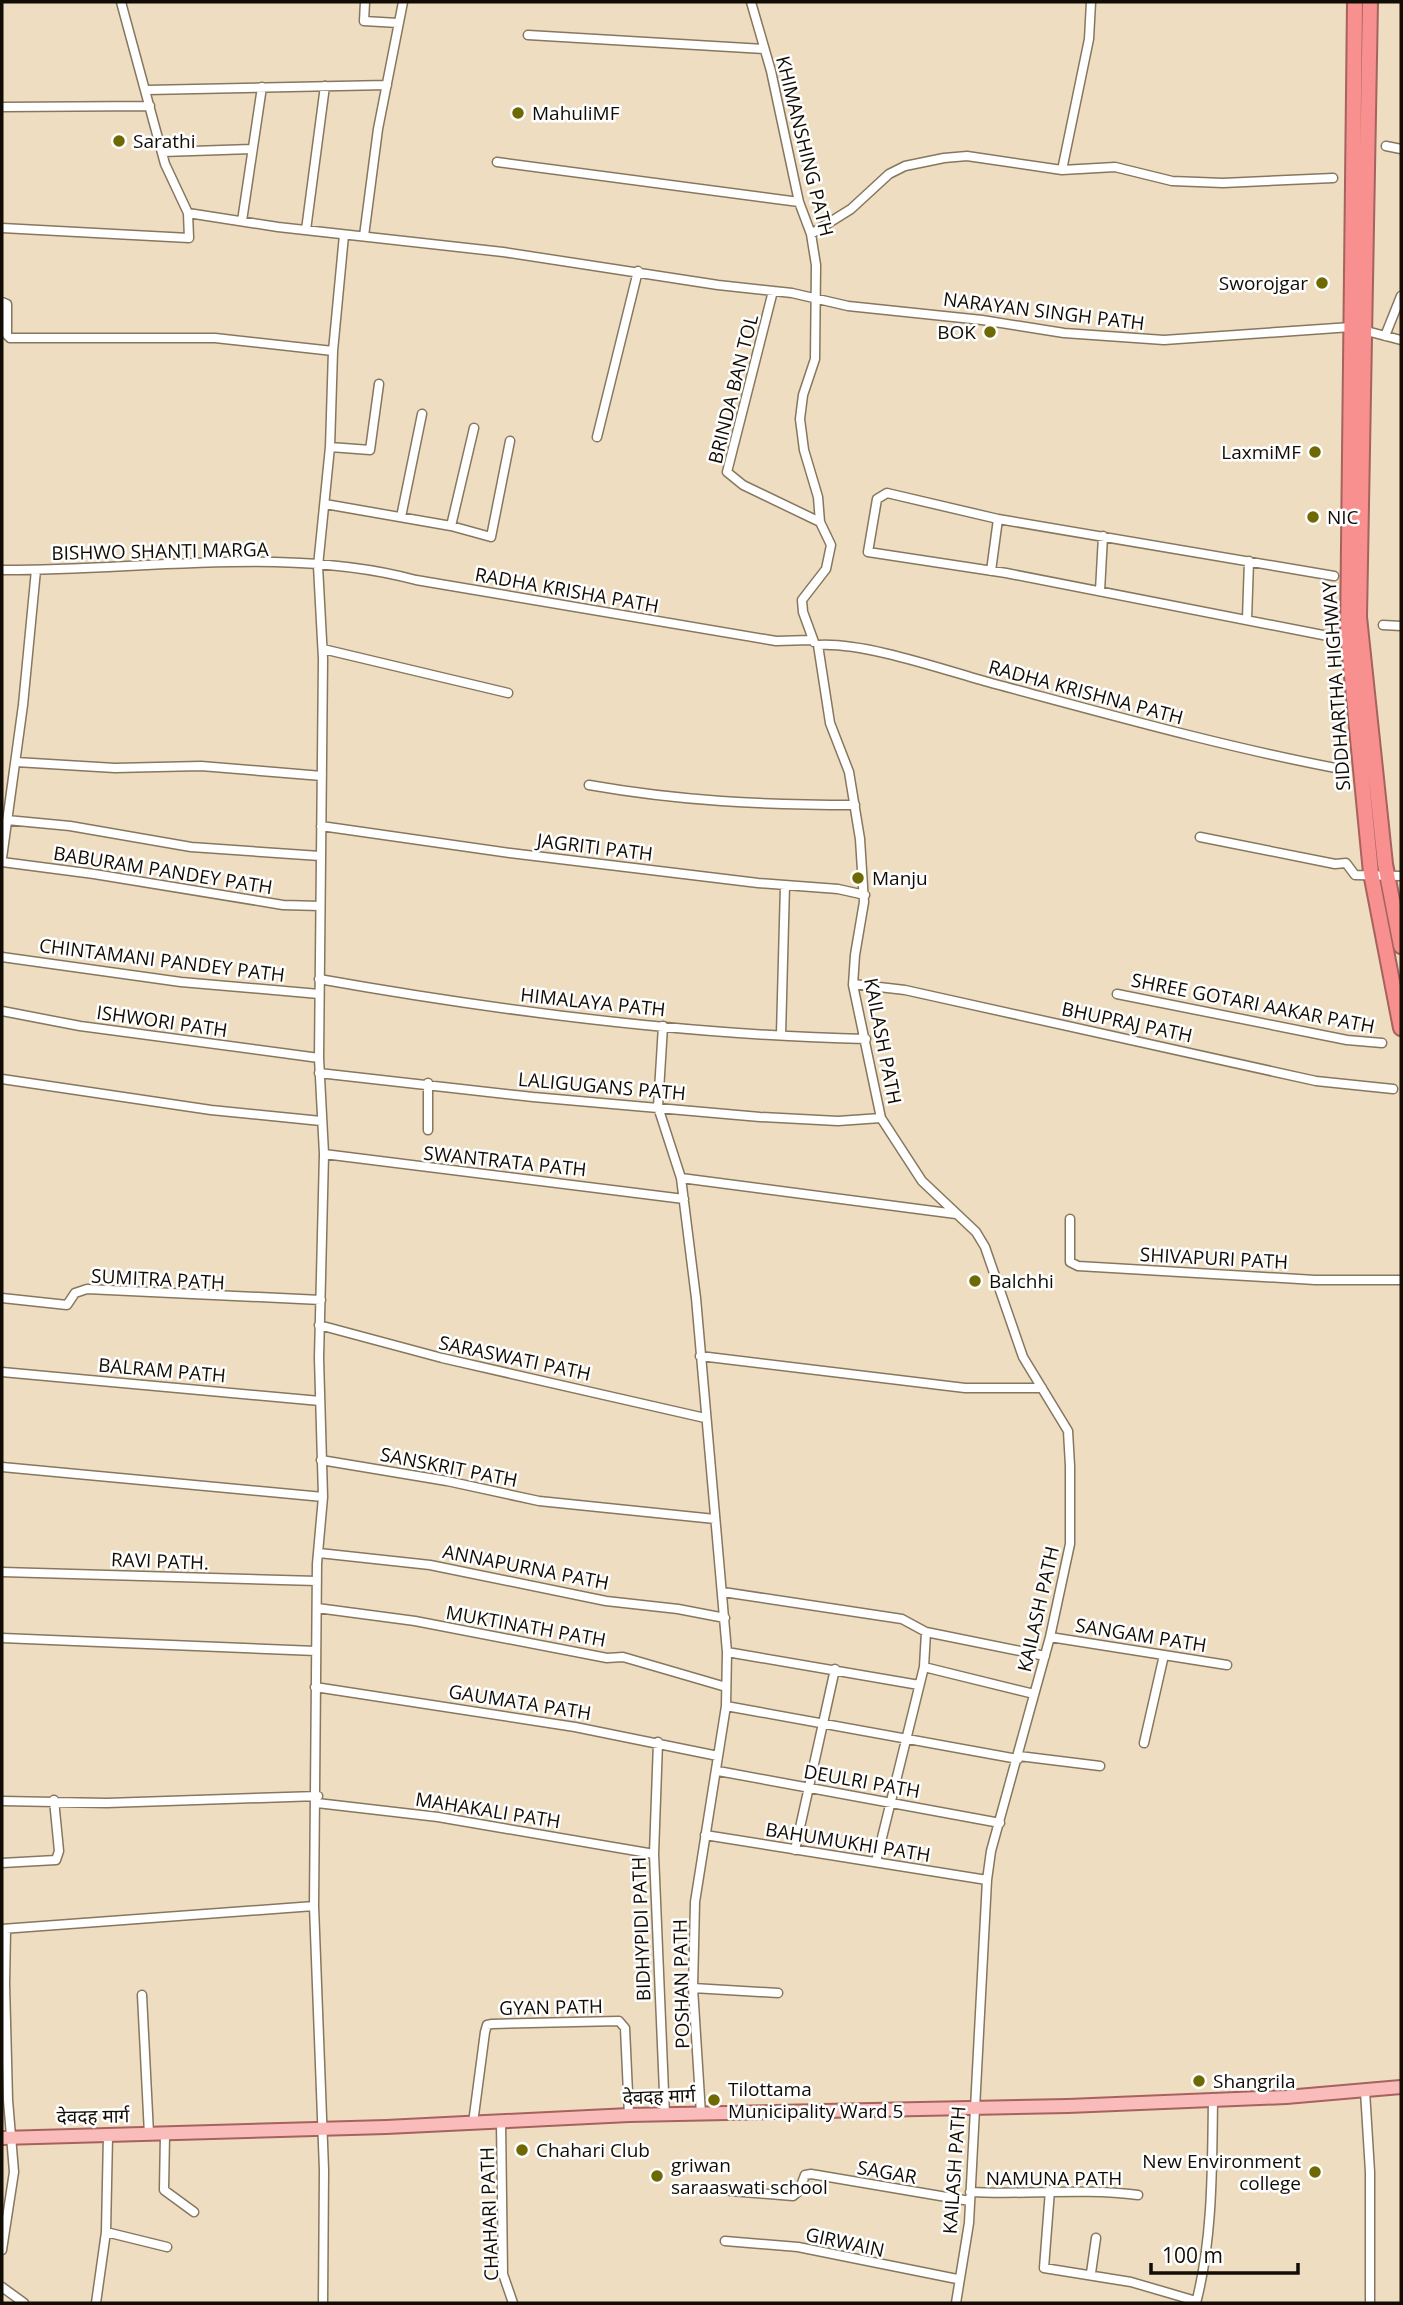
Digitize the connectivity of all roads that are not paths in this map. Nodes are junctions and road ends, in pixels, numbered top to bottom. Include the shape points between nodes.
1 (121, 2) edge
2 (365, 2) edge
3 (403, 2) edge
4 (751, 2) edge
5 (1091, 2) edge
6 (1355, 2) edge
7 (1370, 2) edge
8 (398, 23) junction
9 (528, 35) dead end
10 (764, 49) junction
11 (387, 85) junction
12 (326, 86) junction
13 (262, 87) junction
14 (147, 90) junction
15 (150, 106) junction
16 (2, 107) edge
17 (1386, 146) dead end
18 (252, 149) junction
19 (1401, 149) edge
20 (162, 152) junction
21 (497, 162) dead end
22 (1062, 170) junction
23 (1333, 178) dead end
24 (799, 202) junction
25 (188, 213) junction
26 (242, 221) junction
27 (2, 228) edge
28 (306, 230) junction
29 (811, 234) junction
30 (344, 235) junction
31 (364, 236) junction
32 (638, 271) junction
33 (774, 290) junction
34 (1401, 296) edge
35 (818, 300) junction
36 (2, 302) edge
37 (1358, 329) junction
38 (1385, 336) junction
39 (1401, 340) edge
40 (333, 351) junction
41 (379, 383) dead end
42 (422, 414) dead end
43 (474, 428) dead end
44 (597, 437) dead end
45 (510, 440) dead end
46 (330, 447) junction
47 (325, 504) junction
48 (401, 517) junction
49 (998, 519) junction
50 (820, 522) junction
51 (451, 526) junction
52 (1103, 536) junction
53 (1250, 561) junction
54 (318, 566) junction
55 (2, 570) edge
56 (36, 570) junction
57 (991, 571) junction
58 (1334, 576) dead end
59 (1100, 592) junction
60 (1247, 618) junction
61 (1383, 625) dead end
62 (1401, 626) edge
63 (1338, 638) dead end
64 (815, 642) junction
65 (323, 649) junction
66 (508, 693) dead end
67 (16, 762) junction
68 (1346, 770) dead end
69 (322, 776) junction
70 (589, 785) dead end
71 (855, 805) junction
72 (6, 820) junction
73 (321, 826) junction
74 (1200, 837) dead end
75 (320, 856) junction
76 (2, 860) edge
77 (1370, 873) junction
78 (1394, 875) edge
79 (785, 885) junction
80 (865, 895) junction
81 (320, 906) junction
82 (1401, 946) edge
83 (2, 957) edge
84 (319, 979) junction
85 (853, 984) junction
86 (319, 994) junction
87 (1117, 994) dead end
88 (2, 1011) edge
89 (663, 1026) junction
90 (1401, 1028) edge
91 (781, 1035) junction
92 (866, 1040) junction
93 (1382, 1044) dead end
94 (319, 1058) junction
95 (319, 1073) junction
96 (2, 1079) edge
97 (428, 1083) junction
98 (1393, 1089) dead end
99 (659, 1107) junction
100 (881, 1118) junction
101 (321, 1121) junction
102 (428, 1130) dead end
103 (324, 1154) junction
104 (681, 1178) junction
105 (684, 1199) junction
106 (958, 1214) junction
107 (1070, 1219) dead end
108 (1401, 1279) edge
109 (2, 1298) edge
110 (321, 1300) junction
111 (319, 1325) junction
112 (700, 1356) junction
113 (2, 1372) edge
114 (1042, 1388) junction
115 (320, 1401) junction
116 (705, 1418) junction
117 (321, 1460) junction
118 (2, 1467) edge
119 (323, 1497) junction
120 (715, 1519) junction
121 (319, 1553) junction
122 (2, 1572) edge
123 (317, 1581) junction
124 (723, 1592) junction
125 (317, 1608) junction
126 (726, 1618) junction
127 (926, 1632) junction
128 (2, 1637) edge
129 (1051, 1637) junction
130 (316, 1651) junction
131 (727, 1652) junction
132 (1164, 1655) junction
133 (1045, 1656) junction
134 (1227, 1665) dead end
135 (924, 1667) junction
136 (835, 1669) junction
137 (919, 1685) junction
138 (315, 1687) junction
139 (726, 1687) junction
140 (1034, 1694) junction
141 (726, 1706) junction
142 (823, 1723) junction
143 (905, 1738) junction
144 (658, 1742) junction
145 (1144, 1743) dead end
146 (718, 1756) junction
147 (1018, 1758) junction
148 (1100, 1766) dead end
149 (718, 1771) junction
150 (809, 1788) junction
151 (317, 1799) junction
152 (54, 1800) junction
153 (2, 1801) edge
154 (889, 1801) junction
155 (1000, 1823) junction
156 (705, 1835) junction
157 (795, 1850) junction
158 (654, 1854) junction
159 (876, 1862) junction
160 (2, 1863) edge
161 (987, 1880) junction
162 (314, 1906) junction
163 (4, 1929) edge
164 (3, 1984) edge
165 (692, 1988) junction
166 (778, 1993) dead end
167 (142, 1995) dead end
168 (1401, 2087) edge
169 (1365, 2091) junction
170 (1213, 2099) junction
171 (974, 2108) junction
172 (629, 2115) junction
173 (701, 2115) junction
174 (665, 2116) junction
175 (502, 2122) junction
176 (473, 2123) junction
177 (321, 2128) junction
178 (149, 2134) junction
179 (165, 2134) junction
180 (108, 2135) junction
181 (6, 2138) edge
182 (1050, 2190) junction
183 (730, 2191) dead end
184 (1138, 2195) dead end
185 (970, 2197) junction
186 (194, 2211) dead end
187 (106, 2232) junction
188 (1096, 2238) dead end
189 (725, 2241) dead end
190 (167, 2247) dead end
191 (2, 2250) edge
192 (1091, 2273) junction
193 (957, 2279) junction
194 (2, 2287) edge
195 (1157, 2291) junction
196 (1196, 2302) edge
197 (24, 2303) edge
198 (96, 2303) edge
199 (324, 2303) edge
200 (513, 2303) edge
201 (956, 2303) edge
202 (1154, 2303) edge
203 (1370, 2303) edge

1 - 14 street
2 - 8 street via 364,21
3 - 8 street
4 - 10 street, KHIMANSHING PATH
5 - 22 street via 1089,39
6 - 37 highway, SIDDHARTHA HIGHWAY
7 - 37 highway, SIDDHARTHA HIGHWAY
8 - 11 street
9 - 10 street
10 - 24 street, KHIMANSHING PATH
11 - 12 street
11 - 31 street
12 - 13 street
12 - 28 street
13 - 14 street
13 - 18 street
14 - 15 street
15 - 16 street
15 - 20 street
17 - 19 street
18 - 20 street
18 - 26 street
20 - 25 street
21 - 24 street
22 - 23 street via 1115,167 1172,181
22 - 29 street via 967,156 905,166
24 - 29 street, KHIMANSHING PATH
25 - 26 street, NARAYAN SINGH PATH
25 - 27 street via 191,234 184,240
26 - 28 street, NARAYAN SINGH PATH
28 - 30 street, NARAYAN SINGH PATH
29 - 35 street, KHIMANSHING PATH
30 - 31 street, NARAYAN SINGH PATH
30 - 40 street
31 - 32 street, NARAYAN SINGH PATH
32 - 33 street, NARAYAN SINGH PATH
32 - 44 street
33 - 35 street, NARAYAN SINGH PATH
33 - 50 street, BRINDA BAN TOL via 727,472 743,485
34 - 38 street
35 - 37 street, NARAYAN SINGH PATH via 1133,339
35 - 50 street, KHIMANSHING PATH via 815,359 800,419
36 - 40 street via 7,304 10,338 215,338
37 - 38 street, NARAYAN SINGH PATH
37 - 77 highway, SIDDHARTHA HIGHWAY via 1349,635
37 - 78 highway, SIDDHARTHA HIGHWAY via 1359,617
38 - 39 street, NARAYAN SINGH PATH
40 - 46 street
41 - 46 street via 370,450
42 - 48 street
43 - 51 street
45 - 51 street via 491,537
46 - 47 street
47 - 48 street
47 - 54 street
48 - 51 street
49 - 52 street
49 - 57 street
49 - 57 street via 887,494 877,499 868,552
50 - 64 street, KAILASH PATH via 831,555 802,600
52 - 53 street
52 - 59 street
53 - 58 street
53 - 60 street
54 - 56 street, BISHWO SHANTI MARGA via 217,562
54 - 64 street, RADHA KRISHA PATH via 374,568 416,580 776,641
54 - 65 street
55 - 56 street, BISHWO SHANTI MARGA
56 - 67 street
57 - 59 street
59 - 60 street
60 - 63 street
61 - 62 street
64 - 68 street, RADHA KRISHNA PATH via 908,660 1170,731
64 - 71 street, KAILASH PATH via 830,723 849,772
65 - 66 street
65 - 69 street
67 - 69 street via 115,768 201,766
67 - 72 street
69 - 73 street
70 - 71 street via 646,796 742,805
71 - 80 street, KAILASH PATH
72 - 75 street via 70,825 191,847
72 - 76 street
73 - 75 street
73 - 79 street, JAGRITI PATH
74 - 77 street via 1346,863 1355,875
75 - 81 street
76 - 81 street, BABURAM PANDEY PATH via 283,905
77 - 78 street
77 - 90 highway, SIDDHARTHA HIGHWAY
78 - 82 highway, SIDDHARTHA HIGHWAY
79 - 80 street, JAGRITI PATH
79 - 91 street
80 - 85 street, KAILASH PATH
81 - 84 street
83 - 86 street, CHINTAMANI PANDEY PATH via 181,982
84 - 86 street
84 - 89 street, HIMALAYA PATH
85 - 92 street, KAILASH PATH
85 - 98 street, BHUPRAJ PATH via 905,990 1316,1082
86 - 94 street
87 - 93 street, SHREE GOTARI AAKAR PATH
88 - 94 street, ISHWORI PATH
89 - 91 street, HIMALAYA PATH
89 - 99 street
91 - 92 street, HIMALAYA PATH
92 - 100 street, KAILASH PATH
94 - 95 street
95 - 97 street, LALIGUGANS PATH
95 - 101 street
96 - 101 street
97 - 99 street, LALIGUGANS PATH
97 - 102 street
99 - 100 street, LALIGUGANS PATH via 816,1121
99 - 104 street, POSHAN PATH
100 - 106 street, KAILASH PATH via 922,1181
101 - 103 street
103 - 105 street, SWANTRATA PATH
103 - 110 street
104 - 105 street, POSHAN PATH
104 - 106 street
105 - 112 street, POSHAN PATH
106 - 114 street, KAILASH PATH via 985,1248 1023,1357
107 - 108 street, SHIVAPURI PATH via 1070,1262 1077,1266 1315,1280
109 - 110 street, SUMITRA PATH via 67,1305 75,1293 87,1289
110 - 111 street
111 - 115 street
111 - 116 street, SARASWATI PATH
112 - 114 street via 965,1388
112 - 116 street, POSHAN PATH
113 - 115 street, BALRAM PATH
114 - 129 street, KAILASH PATH via 1070,1437 1070,1544
115 - 117 street
116 - 120 street, POSHAN PATH
117 - 119 street
117 - 120 street, SANSKRIT PATH via 570,1505
118 - 119 street
119 - 121 street
120 - 124 street, POSHAN PATH
121 - 123 street
121 - 126 street, ANNAPURNA PATH via 430,1565 606,1601
122 - 123 street, RAVI PATH.
123 - 125 street
124 - 126 street, POSHAN PATH
124 - 127 street via 902,1619
125 - 130 street
125 - 139 street, MUKTINATH PATH via 415,1621 607,1658 623,1657
126 - 131 street, POSHAN PATH
127 - 133 street
127 - 135 street
128 - 130 street
129 - 132 street, SANGAM PATH
129 - 133 street, KAILASH PATH
130 - 138 street
131 - 136 street
131 - 139 street, POSHAN PATH
132 - 134 street, SANGAM PATH
132 - 145 street
133 - 140 street, KAILASH PATH
135 - 137 street
135 - 140 street
136 - 137 street
136 - 142 street
137 - 143 street
138 - 144 street, GAUMATA PATH
138 - 151 street
139 - 141 street, POSHAN PATH
140 - 147 street, KAILASH PATH
141 - 142 street
141 - 146 street, POSHAN PATH
142 - 143 street
142 - 150 street
143 - 147 street
143 - 154 street
144 - 146 street, GAUMATA PATH
144 - 158 street, BIDHYPIDI PATH
146 - 149 street, POSHAN PATH
147 - 148 street
147 - 155 street, KAILASH PATH
149 - 150 street, DEULRI PATH
149 - 156 street, POSHAN PATH
150 - 154 street, DEULRI PATH
150 - 157 street
151 - 152 street, MAHAKALI PATH
151 - 158 street, MAHAKALI PATH
151 - 162 street
152 - 153 street, MAHAKALI PATH
152 - 160 street via 56,1860
154 - 155 street, DEULRI PATH
154 - 159 street
155 - 161 street, KAILASH PATH
156 - 157 street, BAHUMUKHI PATH
156 - 165 street, POSHAN PATH via 695,1902
157 - 159 street, BAHUMUKHI PATH
158 - 174 street, BIDHYPIDI PATH
159 - 161 street, BAHUMUKHI PATH
161 - 171 street, KAILASH PATH
162 - 163 street
162 - 177 street
163 - 164 street
164 - 181 street
165 - 166 street
165 - 173 street, POSHAN PATH
167 - 178 street
168 - 169 main road, देवदह मार्ग
169 - 170 main road, देवदह मार्ग
169 - 203 street
170 - 171 main road, देवदह मार्ग
170 - 196 street via 1212,2193 1204,2280
171 - 173 main road, देवदह मार्ग
171 - 185 street, KAILASH PATH
172 - 174 main road, देवदह मार्ग
172 - 175 main road, देवदह मार्ग
172 - 176 street, GYAN PATH via 625,2028 619,2021 492,2024 485,2032
173 - 174 main road, देवदह मार्ग
175 - 176 main road, देवदह मार्ग
175 - 200 street, CHAHARI PATH via 503,2274
176 - 177 main road, देवदह मार्ग
177 - 179 main road, देवदह मार्ग
177 - 199 street
178 - 179 main road, देवदह मार्ग
178 - 180 main road, देवदह मार्ग
179 - 186 street via 164,2190
180 - 181 main road, देवदह मार्ग
180 - 187 street
181 - 191 street via 13,2155 13,2191
182 - 184 street, NAMUNA PATH
182 - 185 street, NAMUNA PATH
182 - 192 street via 1042,2265 1049,2270
183 - 185 street, SAGAR via 793,2196 805,2175 811,2174
185 - 193 street, KAILASH PATH
187 - 190 street
187 - 198 street
188 - 192 street
189 - 193 street, GIRWAIN via 798,2247
192 - 195 street
193 - 201 street, KAILASH PATH
194 - 197 street
195 - 196 street
195 - 202 street

